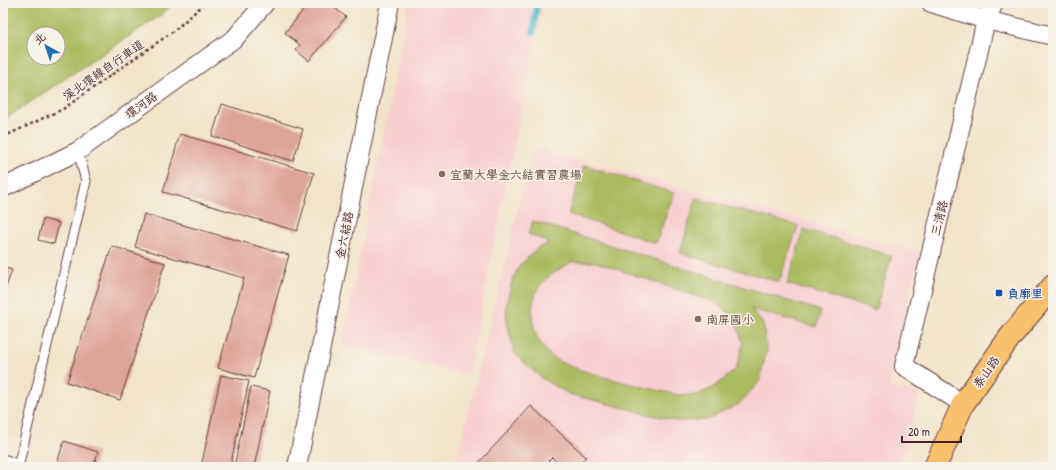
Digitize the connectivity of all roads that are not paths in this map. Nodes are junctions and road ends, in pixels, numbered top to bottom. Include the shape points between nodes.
1 (265, 3) edge
2 (390, 3) edge
3 (931, 3) edge
4 (994, 3) edge
5 (986, 20) junction
6 (1053, 36) edge
7 (78, 151) junction
8 (3, 188) edge
9 (1053, 286) edge
10 (963, 404) junction
11 (3, 460) edge
12 (18, 465) edge
13 (297, 467) edge
14 (935, 467) edge

1 - 7 street, 環河路 via 235,38
2 - 13 street, 金六結路
3 - 5 street
4 - 5 street, 三清路
5 - 6 street
5 - 10 street, 三清路 via 904,366
7 - 8 street, 環河路
7 - 12 lane via 86,181
9 - 10 main road, 泰山路 via 1010,337
10 - 14 main road, 泰山路
11 - 12 lane

